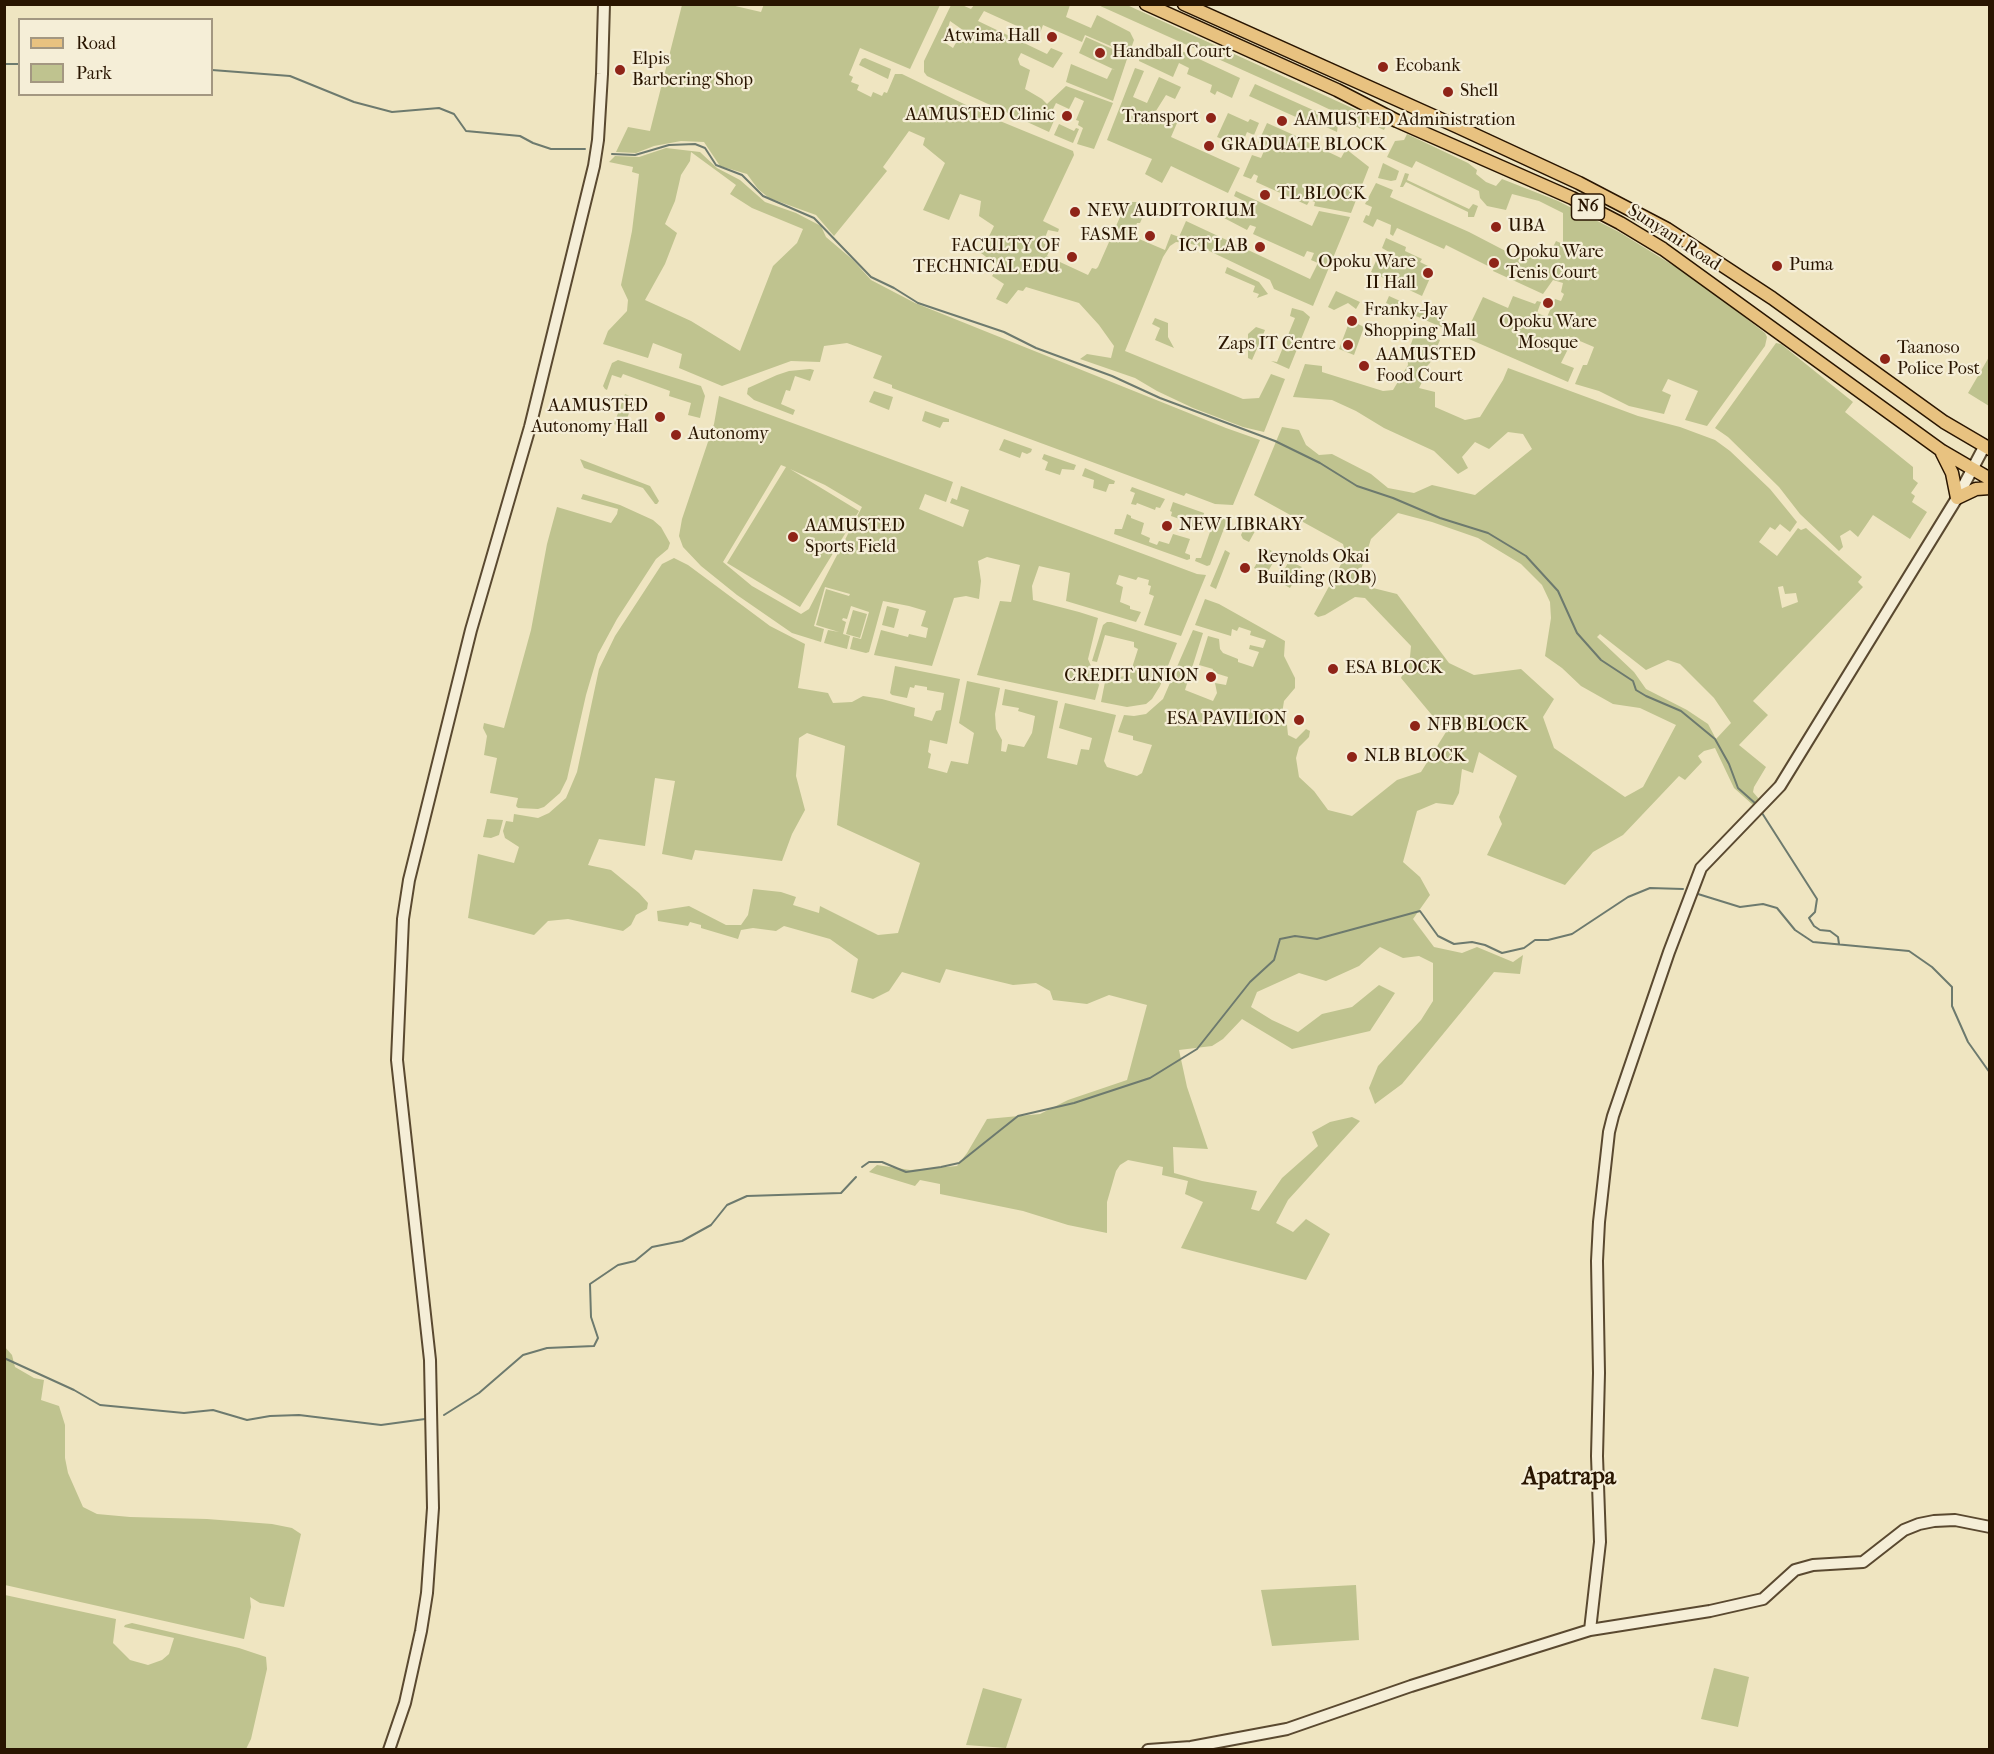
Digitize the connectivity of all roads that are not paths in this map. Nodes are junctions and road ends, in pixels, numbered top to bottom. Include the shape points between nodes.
1 (604, 4) edge
2 (1146, 4) edge
3 (1183, 4) edge
4 (1190, 24) junction
5 (1987, 448) edge
6 (1942, 451) junction
7 (1971, 469) junction
8 (1989, 479) edge
9 (1989, 488) edge
10 (1957, 498) junction
11 (1989, 1527) edge
12 (1590, 1630) junction
13 (389, 1749) edge
14 (1148, 1749) edge

1 - 13 street via 594,166 530,427 471,630 409,880 403,919 396,1060 429,1341 433,1508 427,1593 417,1652
2 - 4 main road, Sunyani Road / N6
3 - 4 main road
3 - 5 main road, N6 via 1539,165 1667,229
4 - 6 main road, Sunyani Road / N6 via 1572,198 1628,228 1663,249
5 - 7 street
6 - 7 main road, Sunyani Road / N6
6 - 10 main road
7 - 8 main road, Sunyani Road / N6
7 - 10 street
9 - 10 main road
10 - 12 street via 1780,786 1701,868 1613,1116 1597,1261 1600,1542
11 - 12 street via 1955,1520 1919,1524 1904,1530 1863,1562 1796,1570 1763,1599
12 - 14 street via 1287,1729 1191,1747

